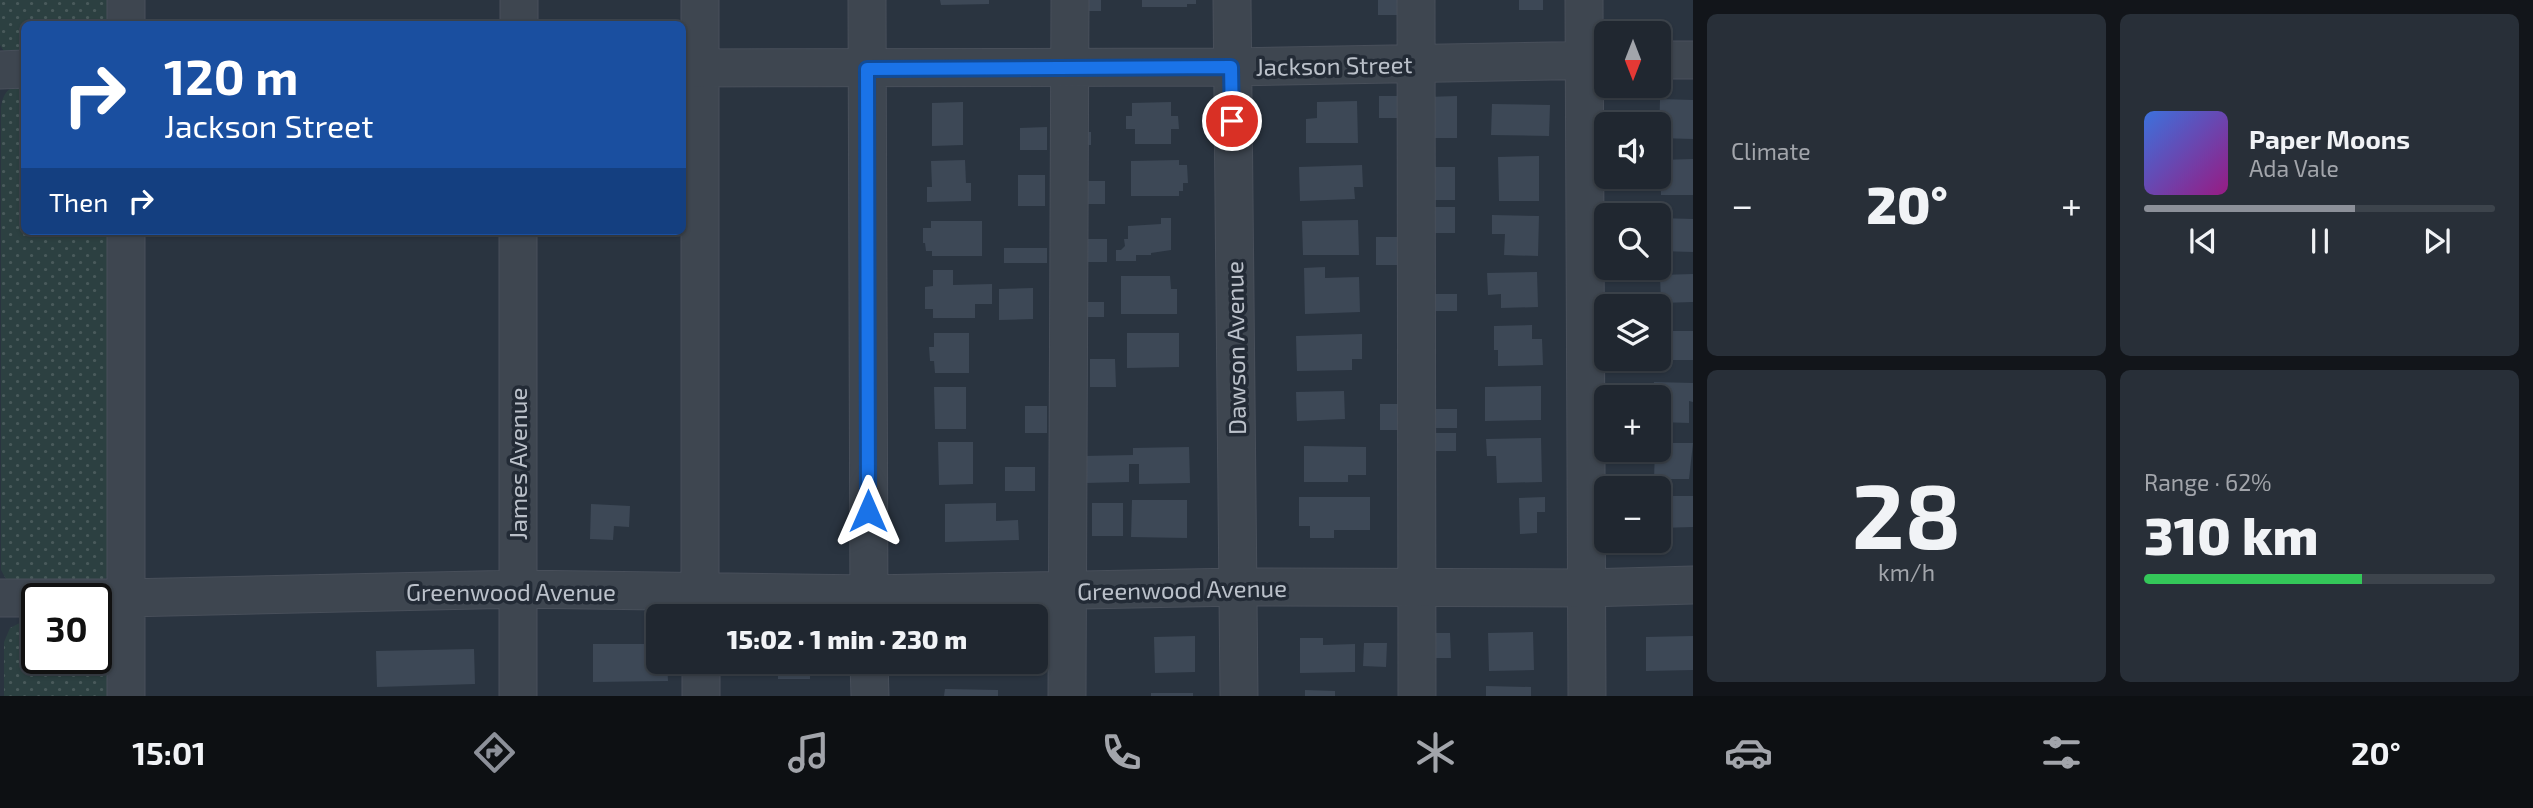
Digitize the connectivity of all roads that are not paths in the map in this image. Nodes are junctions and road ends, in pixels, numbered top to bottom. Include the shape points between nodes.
1 (126, 0) edge
2 (519, 0) edge
3 (700, 0) edge
4 (867, 0) edge
5 (1070, 0) edge
6 (1232, 0) edge
7 (1416, 0) edge
8 (1584, 0) edge
9 (126, 21) edge
10 (519, 21) edge
11 (1594, 55) edge
12 (1594, 60) edge
13 (1671, 60) edge
14 (1693, 60) edge
15 (1416, 63) junction
16 (1071, 67) junction
17 (1231, 67) junction
18 (691, 68) edge
19 (21, 69) edge
20 (867, 69) junction
21 (0, 70) edge
22 (1594, 98) edge
23 (126, 235) edge
24 (518, 235) edge
25 (1693, 585) edge
26 (1238, 587) junction
27 (1417, 588) junction
28 (1587, 588) junction
29 (517, 589) junction
30 (1066, 590) junction
31 (0, 598) edge
32 (126, 598) junction
33 (700, 604) edge
34 (869, 604) edge
35 (882, 604) edge
36 (701, 674) edge
37 (869, 674) edge
38 (126, 696) edge
39 (518, 696) edge
40 (701, 696) edge
41 (870, 696) edge
42 (1067, 696) edge
43 (1239, 696) edge
44 (1417, 696) edge
45 (1587, 696) edge

1 - 9 street
2 - 10 street
3 - 18 street
4 - 20 street
5 - 16 street
6 - 17 street, Dawson Avenue
7 - 15 street
8 - 11 street
12 - 15 street, Jackson Street
13 - 14 street
15 - 17 street, Jackson Street
15 - 27 street
16 - 17 street, Jackson Street
16 - 20 street, Jackson Street
16 - 30 street
17 - 26 street, Dawson Avenue
18 - 20 street, Jackson Street
18 - 33 street
19 - 21 street
20 - 34 street
22 - 28 street
23 - 32 street
24 - 29 street, James Avenue
25 - 28 street, Greenwood Avenue
26 - 27 street, Greenwood Avenue
26 - 30 street, Greenwood Avenue
26 - 43 street, Dawson Avenue
27 - 28 street, Greenwood Avenue
27 - 44 street
28 - 45 street
29 - 32 street, Greenwood Avenue
29 - 33 street, Greenwood Avenue
29 - 39 street, James Avenue
30 - 35 street, Greenwood Avenue
30 - 42 street
31 - 32 street, Greenwood Avenue
32 - 38 street
36 - 40 street
37 - 41 street

